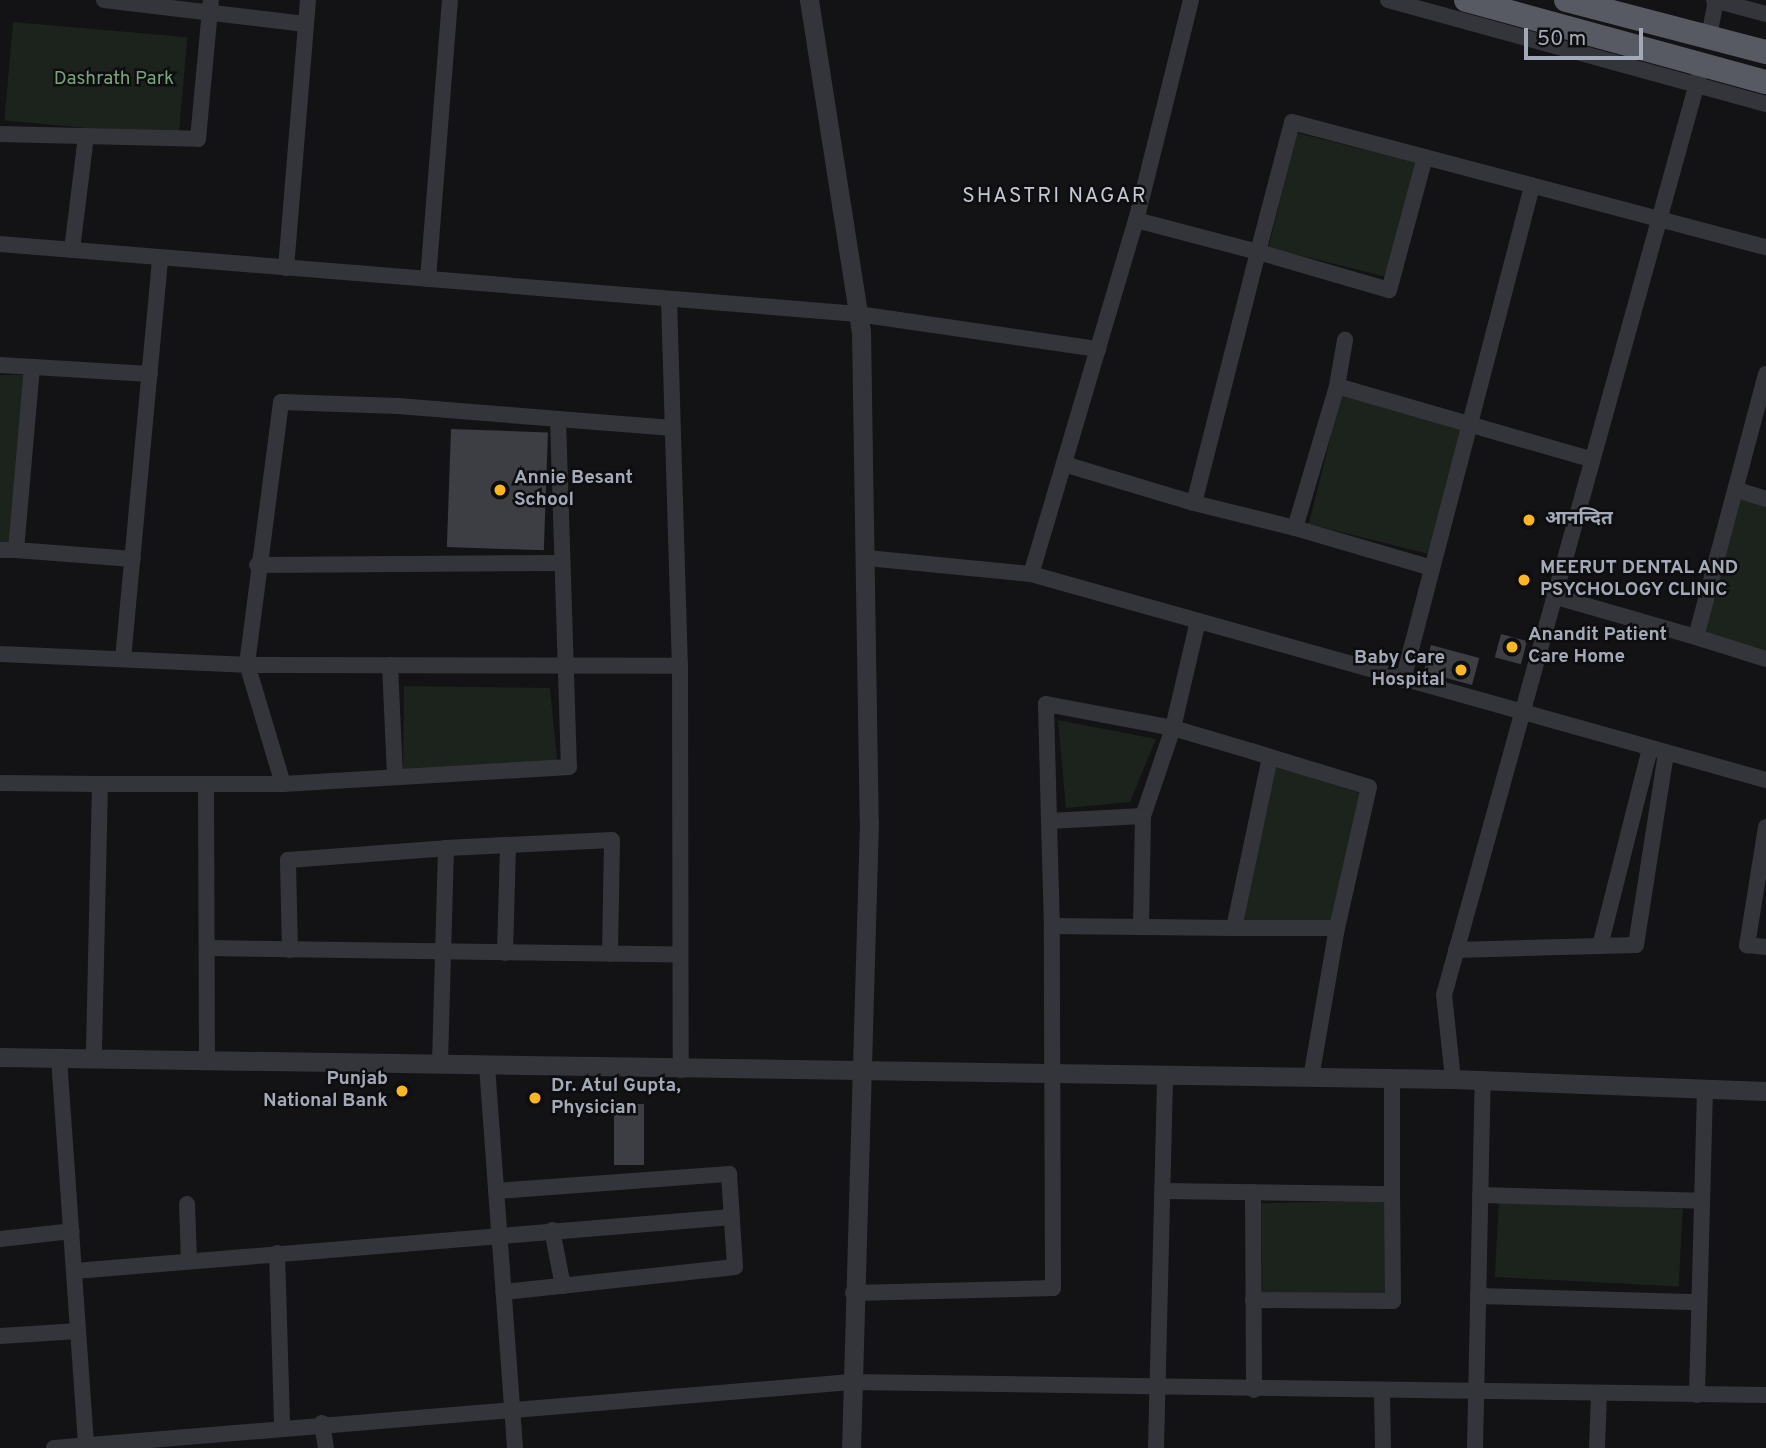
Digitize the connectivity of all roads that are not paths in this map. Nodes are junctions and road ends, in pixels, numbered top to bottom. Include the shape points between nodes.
1 (104, 0) edge
2 (308, 0) edge
3 (450, 0) edge
4 (809, 0) edge
5 (1191, 0) edge
6 (1388, 0) edge
7 (1466, 0) edge
8 (1566, 0) edge
9 (1715, 0) edge
10 (1496, 4) edge
11 (210, 6) edge
12 (1766, 14) edge
13 (306, 24) junction
14 (1709, 36) junction
15 (1766, 52) edge
16 (1699, 75) junction
17 (1766, 82) edge
18 (1766, 104) edge
19 (0, 134) edge
20 (86, 136) junction
21 (1426, 157) junction
22 (1532, 186) junction
23 (1656, 218) junction
24 (1136, 220) junction
25 (0, 244) edge
26 (1766, 247) edge
27 (72, 250) junction
28 (1258, 252) junction
29 (160, 258) junction
30 (286, 268) junction
31 (428, 279) junction
32 (669, 299) junction
33 (858, 314) junction
34 (1345, 340) dead end
35 (1098, 349) junction
36 (0, 365) edge
37 (32, 367) junction
38 (150, 374) junction
39 (1766, 374) edge
40 (1337, 386) junction
41 (558, 419) junction
42 (1471, 420) junction
43 (673, 428) junction
44 (1590, 459) junction
45 (1064, 464) junction
46 (1737, 490) junction
47 (1766, 499) edge
48 (1194, 503) junction
49 (1296, 528) junction
50 (8, 550) edge
51 (867, 558) junction
52 (133, 559) junction
53 (561, 563) junction
54 (257, 565) junction
55 (1432, 568) junction
56 (1031, 574) junction
57 (1553, 596) junction
58 (1198, 621) junction
59 (1696, 637) junction
60 (0, 654) edge
61 (124, 659) junction
62 (1766, 659) edge
63 (247, 664) junction
64 (390, 665) junction
65 (563, 666) junction
66 (680, 666) junction
67 (1403, 680) junction
68 (1520, 715) junction
69 (1173, 728) junction
70 (1650, 749) junction
71 (1667, 754) junction
72 (1270, 757) junction
73 (395, 777) junction
74 (1766, 780) edge
75 (0, 783) edge
76 (283, 783) junction
77 (100, 784) junction
78 (206, 784) junction
79 (1143, 816) junction
80 (1049, 821) junction
81 (1766, 827) edge
82 (508, 845) junction
83 (446, 848) junction
84 (1052, 926) junction
85 (1141, 927) junction
86 (1234, 928) junction
87 (1337, 928) junction
88 (1600, 946) junction
89 (1766, 947) edge
90 (207, 948) junction
91 (290, 950) junction
92 (1456, 950) junction
93 (443, 953) junction
94 (505, 953) junction
95 (610, 954) junction
96 (680, 955) junction
97 (0, 1056) edge
98 (60, 1058) junction
99 (94, 1058) junction
100 (207, 1061) junction
101 (440, 1064) junction
102 (488, 1066) junction
103 (681, 1070) junction
104 (859, 1074) junction
105 (1053, 1075) junction
106 (1165, 1077) junction
107 (1311, 1078) junction
108 (1392, 1079) junction
109 (1453, 1079) junction
110 (1483, 1081) junction
111 (1705, 1089) junction
112 (1766, 1091) edge
113 (496, 1191) junction
114 (1163, 1191) junction
115 (1252, 1192) junction
116 (1392, 1194) junction
117 (1480, 1195) junction
118 (1702, 1201) junction
119 (187, 1204) dead end
120 (732, 1217) junction
121 (552, 1230) junction
122 (72, 1231) junction
123 (499, 1234) junction
124 (0, 1239) edge
125 (277, 1252) junction
126 (189, 1260) junction
127 (75, 1271) junction
128 (563, 1286) junction
129 (503, 1292) junction
130 (853, 1293) junction
131 (1478, 1296) junction
132 (1253, 1300) junction
133 (1699, 1301) junction
134 (78, 1331) junction
135 (0, 1336) edge
136 (851, 1381) junction
137 (1161, 1388) junction
138 (1254, 1390) junction
139 (1382, 1392) junction
140 (1475, 1393) junction
141 (1599, 1394) junction
142 (1697, 1395) junction
143 (1766, 1395) edge
144 (512, 1406) junction
145 (322, 1423) junction
146 (282, 1426) junction
147 (158, 1443) edge
148 (86, 1445) junction
149 (54, 1448) edge
150 (326, 1448) edge
151 (515, 1448) edge
152 (851, 1448) edge
153 (1156, 1448) edge
154 (1383, 1448) edge
155 (1475, 1448) edge
156 (1597, 1448) edge

1 - 11 street
2 - 13 street
3 - 31 street
4 - 33 street
5 - 24 street
6 - 16 street
7 - 10 highway
8 - 14 highway
9 - 12 street
9 - 14 street
10 - 16 highway
11 - 13 street
11 - 20 street via 198,139
13 - 30 street
14 - 15 highway
14 - 16 highway
16 - 17 highway
16 - 18 street
16 - 23 street
19 - 20 street
20 - 27 street
21 - 22 street
21 - 28 street via 1292,122
21 - 28 street via 1389,290
22 - 23 street
22 - 42 street
23 - 26 street
23 - 44 street
24 - 28 street
24 - 35 street
25 - 27 street
27 - 29 street
28 - 48 street
29 - 30 street
29 - 38 street
30 - 31 street
31 - 32 street
32 - 33 street
32 - 43 street
33 - 35 street
33 - 51 street
34 - 40 street
35 - 45 street
36 - 37 street
37 - 38 street
37 - 50 street
38 - 52 street
39 - 46 street
40 - 42 street
40 - 49 street
41 - 43 street
41 - 53 street
41 - 54 street via 281,402
42 - 44 street
42 - 55 street
43 - 66 street
44 - 57 street
45 - 48 street
45 - 56 street
46 - 47 street
46 - 59 street
48 - 49 street
49 - 55 street
50 - 52 street
51 - 56 street
51 - 104 street via 869,821
52 - 61 street
53 - 54 street
53 - 65 street
54 - 63 street
55 - 67 street
56 - 58 street
57 - 59 street
57 - 68 street
58 - 67 street
58 - 69 street
59 - 62 street
60 - 61 street
61 - 63 street
63 - 64 street
63 - 76 street
64 - 65 street
64 - 73 street
65 - 66 street
65 - 73 street via 569,767
66 - 96 street
67 - 68 street
68 - 70 street
68 - 92 street
69 - 72 street
69 - 79 street
69 - 80 street via 1046,704
70 - 71 street
70 - 88 street
71 - 74 street
71 - 88 street via 1636,945
72 - 86 street
72 - 87 street via 1369,788
73 - 76 street
75 - 77 street
76 - 78 street
77 - 78 street
77 - 99 street
78 - 90 street
79 - 80 street
79 - 85 street
80 - 84 street
81 - 89 street via 1747,945
82 - 83 street
82 - 94 street
82 - 95 street via 612,840
83 - 91 street via 288,860
83 - 93 street
84 - 85 street
84 - 105 street
85 - 86 street
86 - 87 street
87 - 107 street
88 - 92 street
90 - 91 street
90 - 100 street
91 - 93 street
92 - 109 street via 1444,995
93 - 94 street
93 - 101 street
94 - 95 street
95 - 96 street
96 - 103 street
97 - 98 street
98 - 99 street
98 - 122 street
99 - 100 street
100 - 101 street
101 - 102 street
102 - 103 street
102 - 113 street
103 - 104 street
104 - 105 street
104 - 130 street
105 - 106 street
105 - 130 street via 1053,1288
106 - 107 street
106 - 114 street
107 - 108 street
108 - 109 street
108 - 116 street
109 - 110 street
110 - 111 street
110 - 117 street
111 - 112 street
111 - 118 street
113 - 120 street via 729,1174
113 - 123 street
114 - 115 street
114 - 137 street
115 - 116 street
115 - 132 street
116 - 132 street via 1393,1301
117 - 118 street
117 - 131 street
118 - 133 street
119 - 126 street
120 - 121 street
120 - 128 street via 735,1267
121 - 123 street
121 - 128 street
122 - 124 street
122 - 127 street
123 - 125 street
123 - 129 street
125 - 126 street
125 - 146 street
126 - 127 street
127 - 134 street
128 - 129 street
129 - 144 street
130 - 136 street
131 - 133 street
131 - 140 street
132 - 138 street
133 - 142 street
134 - 135 street
134 - 148 street
136 - 137 street
136 - 144 street
136 - 152 street
137 - 138 street
137 - 153 street
138 - 139 street
139 - 140 street
139 - 154 street
140 - 141 street
140 - 155 street
141 - 142 street
141 - 156 street
142 - 143 street
144 - 145 street
144 - 151 street
145 - 146 street
145 - 150 street
146 - 147 street
147 - 148 street
148 - 149 street

